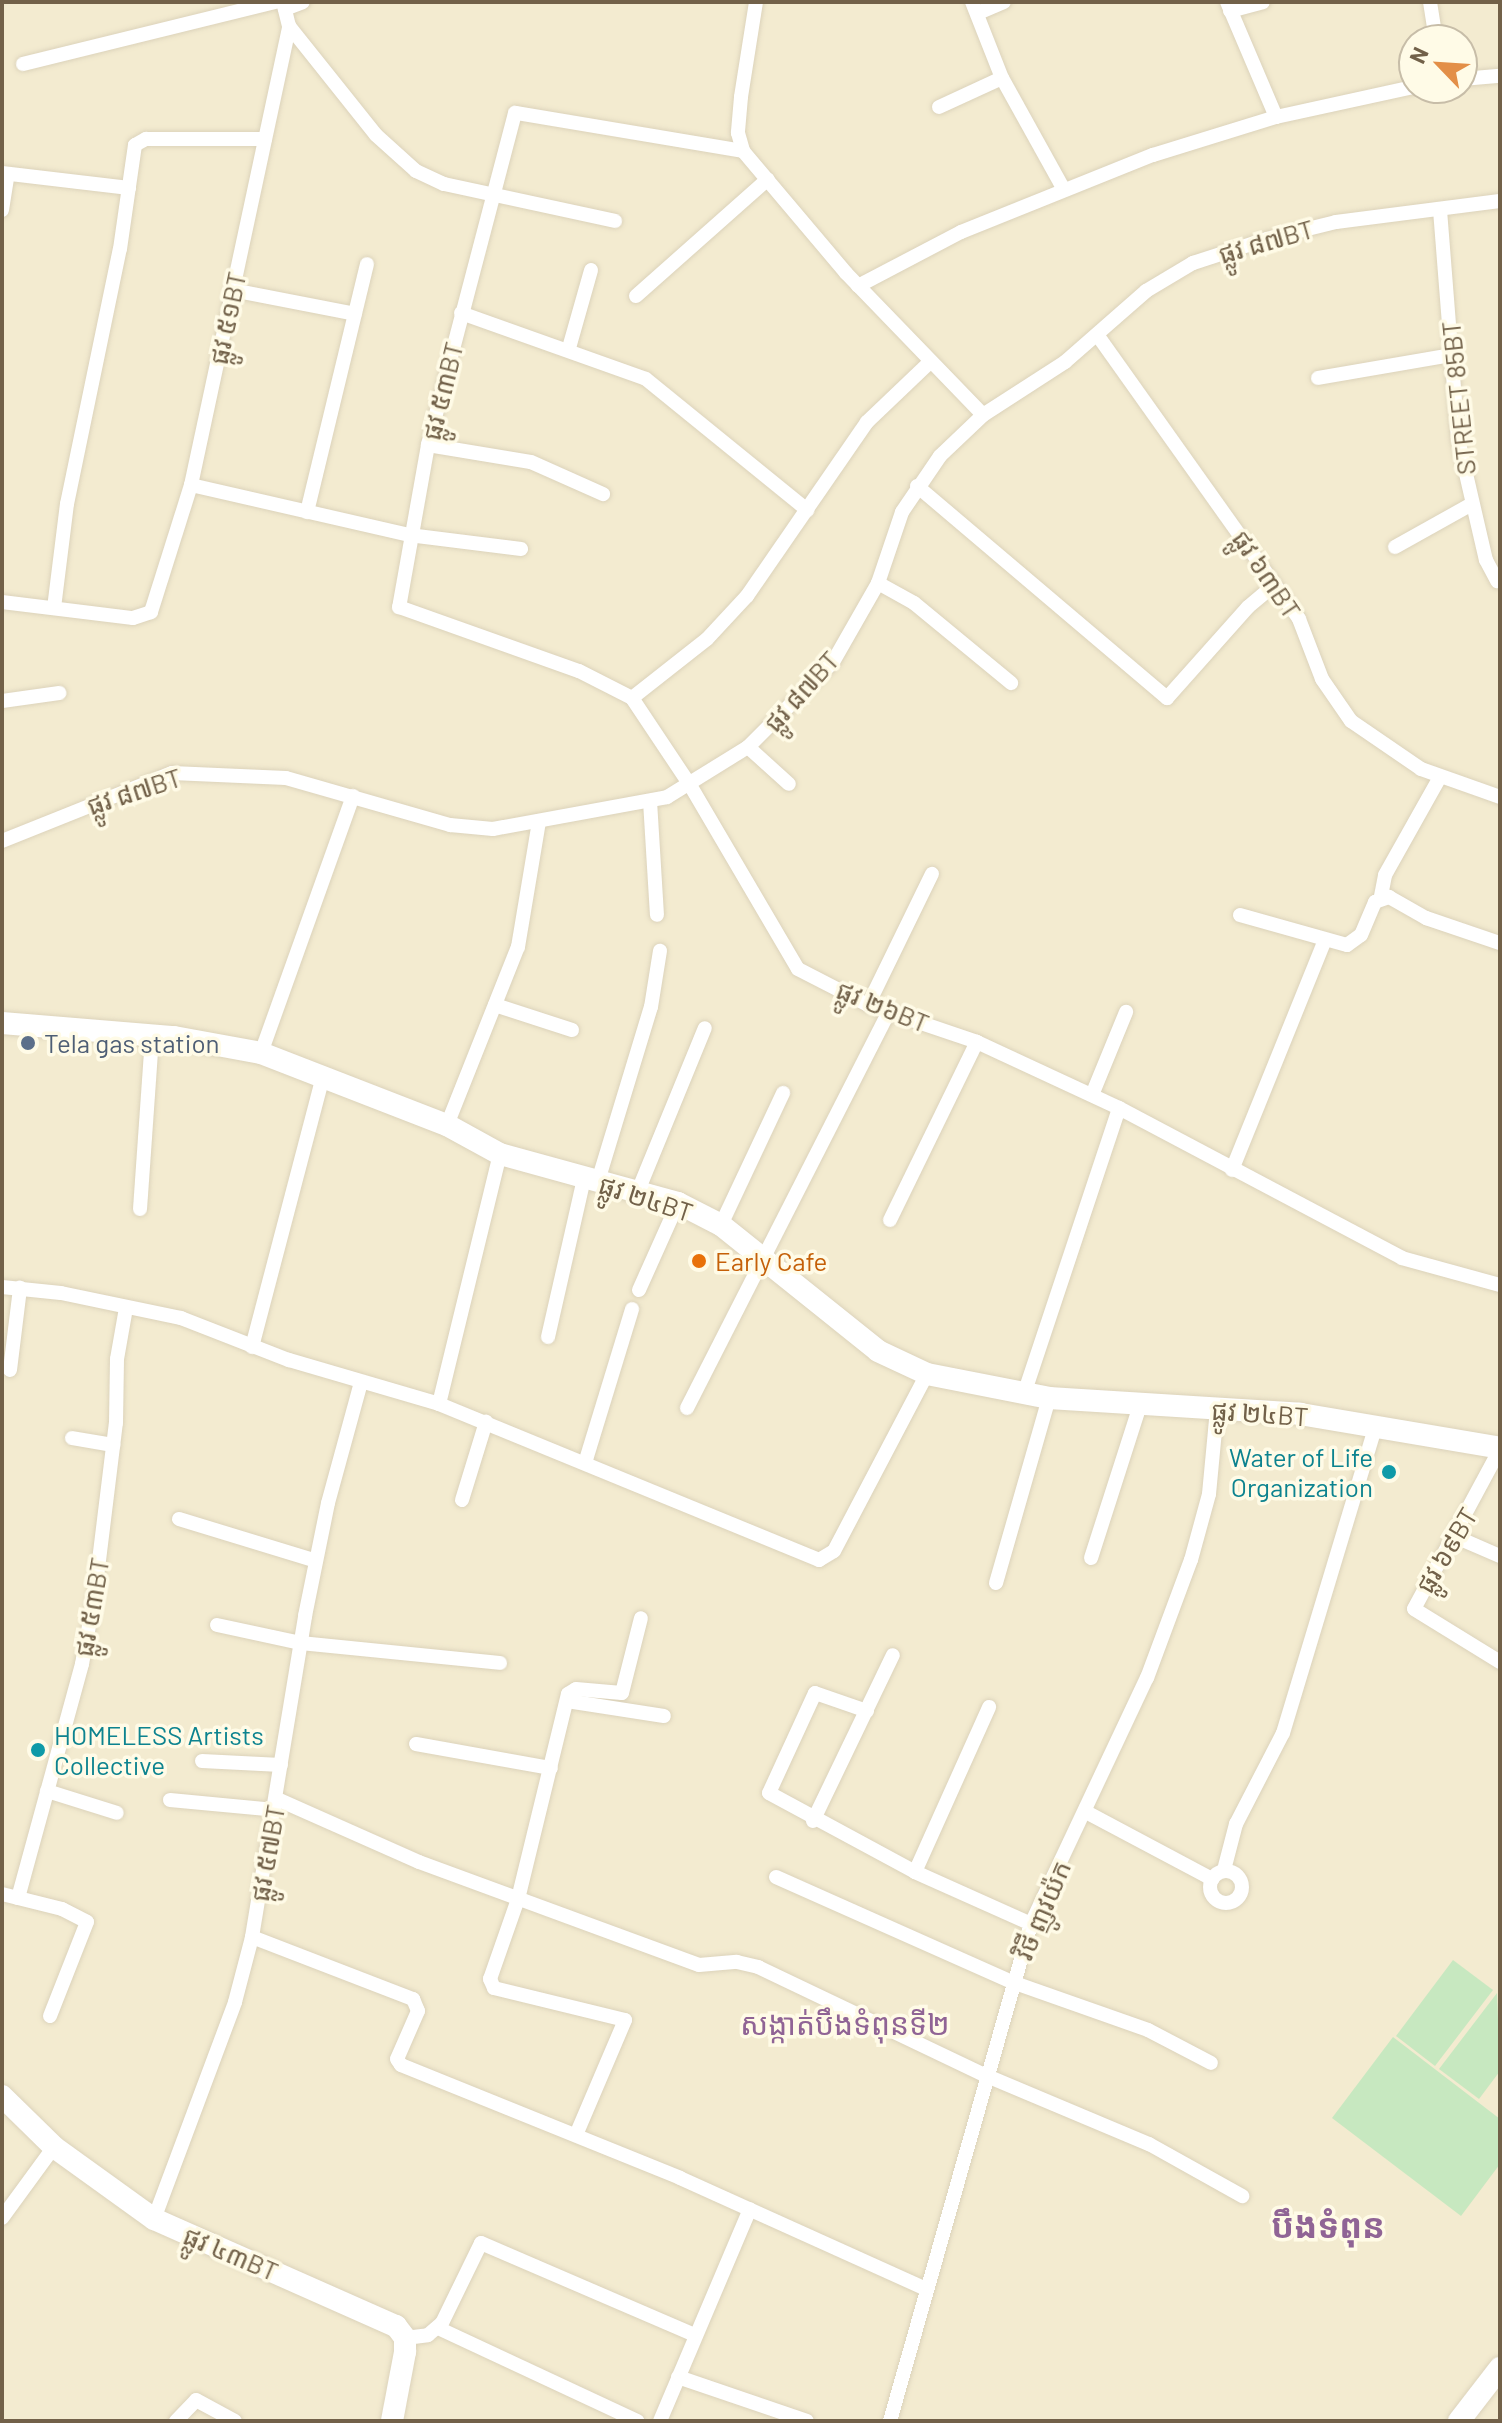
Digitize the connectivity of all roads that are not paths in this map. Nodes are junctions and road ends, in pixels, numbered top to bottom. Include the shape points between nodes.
1 (303, 2) edge
2 (756, 2) edge
3 (1004, 2) edge
4 (1263, 2) edge
5 (1430, 2) edge
6 (281, 4) edge
7 (1228, 6) edge
8 (975, 8) edge
9 (1433, 24) edge
10 (289, 26) junction
11 (23, 64) dead end
12 (1500, 76) edge
13 (1002, 78) junction
14 (1478, 78) edge
15 (1398, 90) edge
16 (939, 107) dead end
17 (1276, 117) junction
18 (265, 139) junction
19 (743, 151) junction
20 (5, 173) edge
21 (768, 179) junction
22 (129, 188) junction
23 (1064, 190) junction
24 (494, 194) junction
25 (1500, 201) edge
26 (2, 210) edge
27 (1440, 210) junction
28 (615, 221) dead end
29 (367, 264) dead end
30 (591, 270) dead end
31 (858, 286) junction
32 (232, 290) junction
33 (636, 296) dead end
34 (461, 313) junction
35 (355, 314) junction
36 (1098, 336) junction
37 (569, 348) junction
38 (1451, 355) junction
39 (930, 362) junction
40 (1318, 378) dead end
41 (983, 415) junction
42 (428, 445) junction
43 (191, 485) junction
44 (917, 486) junction
45 (603, 494) dead end
46 (1472, 504) junction
47 (807, 510) junction
48 (307, 512) junction
49 (409, 535) junction
50 (1395, 547) dead end
51 (521, 549) dead end
52 (1497, 581) dead end
53 (878, 583) junction
54 (1274, 585) junction
55 (400, 590) joint
56 (2, 602) edge
57 (54, 608) junction
58 (1011, 683) dead end
59 (59, 693) dead end
60 (632, 698) junction
61 (2, 701) edge
62 (748, 747) junction
63 (1440, 777) junction
64 (789, 784) dead end
65 (690, 785) junction
66 (353, 796) junction
67 (1500, 797) edge
68 (650, 801) junction
69 (539, 822) junction
70 (2, 841) edge
71 (932, 874) dead end
72 (1381, 896) junction
73 (657, 915) dead end
74 (1240, 915) dead end
75 (1325, 940) junction
76 (1500, 943) edge
77 (660, 951) dead end
78 (495, 1005) junction
79 (868, 1005) junction
80 (889, 1012) junction
81 (1126, 1012) dead end
82 (2, 1026) edge
83 (705, 1028) dead end
84 (572, 1030) dead end
85 (152, 1036) junction
86 (977, 1042) junction
87 (261, 1053) junction
88 (323, 1076) junction
89 (783, 1093) dead end
90 (1092, 1095) junction
91 (1119, 1108) junction
92 (447, 1125) junction
93 (500, 1154) junction
94 (1232, 1170) junction
95 (591, 1180) junction
96 (638, 1191) junction
97 (678, 1203) junction
98 (140, 1209) dead end
99 (890, 1220) dead end
100 (721, 1225) junction
101 (765, 1261) junction
102 (1500, 1285) edge
103 (2, 1287) edge
104 (20, 1288) junction
105 (639, 1290) dead end
106 (126, 1308) junction
107 (632, 1309) dead end
108 (548, 1337) dead end
109 (8, 1339) edge
110 (252, 1347) junction
111 (10, 1370) dead end
112 (927, 1374) junction
113 (361, 1382) junction
114 (1024, 1394) junction
115 (1049, 1398) junction
116 (439, 1404) junction
117 (1140, 1405) junction
118 (687, 1408) dead end
119 (1217, 1409) junction
120 (486, 1422) junction
121 (1376, 1424) junction
122 (72, 1438) dead end
123 (113, 1445) junction
124 (1499, 1450) edge
125 (585, 1463) junction
126 (462, 1500) dead end
127 (179, 1519) dead end
128 (1456, 1537) junction
129 (1500, 1556) edge
130 (1091, 1558) dead end
131 (316, 1561) junction
132 (996, 1583) dead end
133 (641, 1618) dead end
134 (217, 1625) dead end
135 (300, 1643) junction
136 (893, 1655) dead end
137 (1500, 1662) edge
138 (500, 1663) dead end
139 (567, 1701) junction
140 (989, 1707) dead end
141 (867, 1711) junction
142 (664, 1716) dead end
143 (416, 1744) dead end
144 (202, 1761) dead end
145 (281, 1765) junction
146 (551, 1768) junction
147 (47, 1791) junction
148 (170, 1800) dead end
149 (276, 1805) junction
150 (1086, 1812) junction
151 (117, 1813) dead end
152 (813, 1821) junction
153 (915, 1872) junction
154 (776, 1877) dead end
155 (2, 1894) edge
156 (18, 1898) junction
157 (518, 1899) junction
158 (1031, 1924) junction
159 (252, 1937) junction
160 (1012, 1982) junction
161 (50, 2016) dead end
162 (1211, 2063) dead end
163 (987, 2076) junction
164 (2, 2096) edge
165 (576, 2135) junction
166 (54, 2147) junction
167 (1242, 2196) dead end
168 (750, 2209) junction
169 (2, 2218) edge
170 (154, 2219) junction
171 (926, 2289) junction
172 (438, 2328) junction
173 (695, 2335) junction
174 (405, 2338) junction
175 (1500, 2368) edge
176 (678, 2377) junction
177 (176, 2421) edge
178 (235, 2421) edge
179 (392, 2421) edge
180 (637, 2421) edge
181 (660, 2421) edge
182 (807, 2421) edge
183 (890, 2421) edge
184 (1459, 2421) edge

1 - 6 street
2 - 19 street via 741,97 738,133
3 - 8 street
4 - 7 street
5 - 9 street
6 - 10 street
6 - 11 street
7 - 17 street
8 - 13 street
10 - 18 street, ផ្លូវ ៥១BT
10 - 24 street via 376,135 416,171 444,184
12 - 14 street
13 - 16 street
13 - 23 street
15 - 17 street
17 - 23 street via 1153,155
18 - 22 street via 139,141
18 - 32 street, ផ្លូវ ៥១BT
19 - 21 street
19 - 24 street, ផ្លូវ ៥៣BT via 515,113
20 - 22 street
20 - 26 street
21 - 31 street
21 - 33 street
22 - 57 street via 67,504
23 - 31 street via 961,232
24 - 28 street
24 - 34 street, ផ្លូវ ៥៣BT
25 - 27 street, ផ្លូវ ៨៧BT
27 - 36 street, ផ្លូវ ៨៧BT via 1336,222 1193,263 1146,291
27 - 38 street, STREET 85BT
29 - 35 street
30 - 37 street
31 - 39 street
32 - 35 street
32 - 43 street, ផ្លូវ ៥១BT
34 - 37 street
34 - 42 street, ផ្លូវ ៥៣BT
35 - 48 street
36 - 41 street, ផ្លូវ ៨៧BT
36 - 54 street, ផ្លូវ ៦៣BT
37 - 47 street via 646,379
38 - 40 street
38 - 46 street, STREET 85BT via 1458,439
39 - 41 street
39 - 47 street via 867,422
41 - 44 street, ផ្លូវ ៨៧BT
42 - 45 street via 531,462
42 - 49 street, ផ្លូវ ៥៣BT
43 - 48 street
43 - 57 street, ផ្លូវ ៥១BT via 154,606 146,616
44 - 53 street, ផ្លូវ ៨៧BT
44 - 54 street via 1167,698
46 - 50 street
46 - 52 street, STREET 85BT
47 - 60 street via 747,596 707,639
48 - 49 street
49 - 51 street
49 - 55 street, ផ្លូវ ៥៣BT
53 - 58 street via 914,603
53 - 62 street, ផ្លូវ ៨៧BT via 833,662
54 - 63 street, ផ្លូវ ៦៣BT via 1299,619 1322,679 1341,710 1362,733
55 - 60 street, ផ្លូវ ២៦BT via 399,607 579,671
56 - 57 street
59 - 61 street
60 - 65 street, ផ្លូវ ២៦BT
62 - 64 street
62 - 65 street, ផ្លូវ ៨៧BT
63 - 67 street, ផ្លូវ ៦៣BT
63 - 72 street via 1385,875
65 - 68 street, ផ្លូវ ៨៧BT
65 - 79 street, ផ្លូវ ២៦BT via 798,969
66 - 69 street, ផ្លូវ ៨៧BT via 450,825 493,829
66 - 70 street, ផ្លូវ ៨៧BT via 286,778 172,773
66 - 87 street
68 - 69 street, ផ្លូវ ៨៧BT
68 - 73 street
69 - 78 street via 518,947
71 - 79 street
72 - 75 street via 1355,943
72 - 76 street
74 - 75 street
75 - 94 street
77 - 95 street via 651,1007
78 - 84 street
78 - 92 street
79 - 80 street, ផ្លូវ ២៦BT
80 - 86 street, ផ្លូវ ២៦BT
80 - 101 street
81 - 90 street
82 - 85 street, ផ្លូវ ២៤BT
83 - 96 street
85 - 87 street, ផ្លូវ ២៤BT
85 - 98 street
86 - 90 street, ផ្លូវ ២៦BT
86 - 99 street
87 - 88 street, ផ្លូវ ២៤BT
88 - 92 street, ផ្លូវ ២៤BT
88 - 110 street
89 - 100 street
90 - 91 street, ផ្លូវ ២៦BT
91 - 94 street, ផ្លូវ ២៦BT
91 - 114 street
92 - 93 street, ផ្លូវ ២៤BT
93 - 95 street, ផ្លូវ ២៤BT
93 - 116 street
94 - 102 street, ផ្លូវ ២៦BT via 1402,1258
95 - 96 street, ផ្លូវ ២៤BT
95 - 108 street
96 - 97 street, ផ្លូវ ២៤BT
97 - 100 street, ផ្លូវ ២៤BT
97 - 105 street
100 - 101 street, ផ្លូវ ២៤BT
101 - 112 street, ផ្លូវ ២៤BT via 878,1351
101 - 118 street
103 - 104 street
104 - 106 street
104 - 109 street
106 - 110 street via 181,1318
106 - 123 street, ផ្លូវ ៥៣BT via 117,1359
107 - 125 street
109 - 111 street
110 - 113 street
112 - 114 street, ផ្លូវ ២៤BT
112 - 125 street via 827,1560
113 - 116 street
113 - 131 street, ផ្លូវ ៥៧BT
114 - 115 street, ផ្លូវ ២៤BT
115 - 117 street, ផ្លូវ ២៤BT
115 - 132 street
116 - 120 street
117 - 119 street, ផ្លូវ ២៤BT
117 - 130 street
119 - 121 street, ផ្លូវ ២៤BT
119 - 150 street, វិថី ញូវយ៉ក via 1209,1494 1191,1560 1147,1678
120 - 125 street
120 - 126 street
121 - 124 street, ផ្លូវ ២៤BT
121 - 150 street via 1283,1733 1236,1824 1218,1874
122 - 123 street
123 - 147 street, ផ្លូវ ៥៣BT via 84,1650
124 - 128 street, ផ្លូវ ៦៩BT
127 - 131 street
128 - 129 street
128 - 137 street, ផ្លូវ ៦៩BT via 1414,1609
131 - 135 street, ផ្លូវ ៥៧BT
133 - 139 street via 622,1693 576,1689
134 - 135 street
135 - 138 street
135 - 145 street, ផ្លូវ ៥៧BT
136 - 141 street
139 - 142 street
139 - 146 street
140 - 153 street
141 - 152 street
141 - 152 street via 822,1692 810,1698 769,1793
143 - 146 street
144 - 145 street
145 - 149 street, ផ្លូវ ៥៧BT
146 - 157 street
147 - 151 street
147 - 156 street, ផ្លូវ ៥៣BT
148 - 149 street
149 - 157 street
149 - 159 street, ផ្លូវ ៥៧BT
150 - 158 street, វិថី ញូវយ៉ក
152 - 153 street
153 - 158 street
154 - 160 street
155 - 156 street
156 - 161 street via 62,1909 87,1922
157 - 163 street via 699,1965 748,1964
157 - 165 street via 489,1985 625,2020
158 - 160 street, វិថី ញូវយ៉ក
159 - 165 street via 413,1999 418,2011 397,2059 401,2065
159 - 170 street, ផ្លូវ ៥៧BT via 235,2002
160 - 162 street via 1148,2030
160 - 163 street, វិថី ញូវយ៉ក
163 - 167 street via 1149,2144
163 - 171 street, វិថី ញូវយ៉ក
164 - 166 street, ផ្លូវ ៤៣BT
165 - 168 street
166 - 169 street
166 - 170 street, ផ្លូវ ៤៣BT
168 - 171 street
168 - 173 street
170 - 174 street, ផ្លូវ ៤៣BT via 388,2321
171 - 183 street, វិថី ញូវយ៉ក
172 - 173 street via 481,2243
172 - 174 street
172 - 180 street
173 - 176 street
174 - 179 street
175 - 184 street
176 - 181 street
176 - 182 street
177 - 178 street via 196,2400

